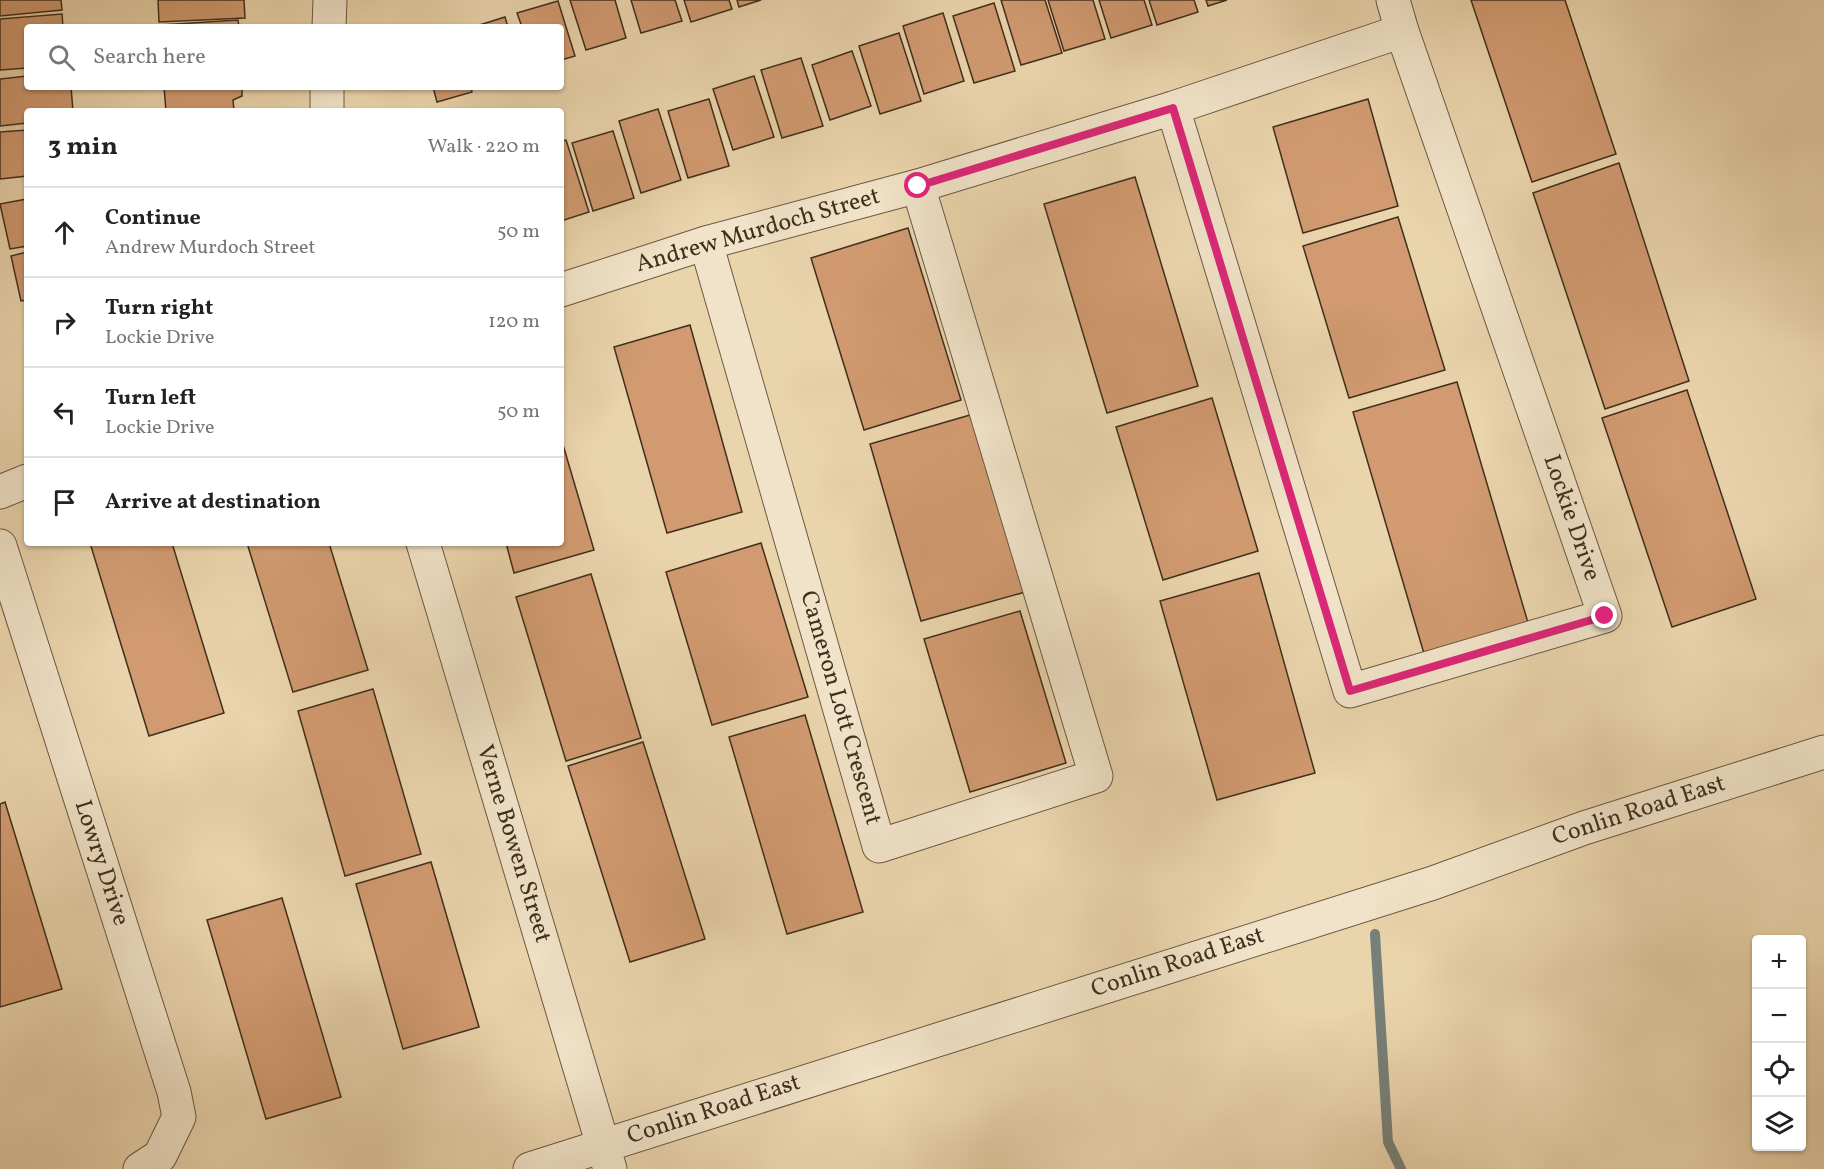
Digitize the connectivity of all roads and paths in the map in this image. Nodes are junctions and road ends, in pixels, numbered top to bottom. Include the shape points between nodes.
1 (330, 0) edge
2 (1393, 0) edge
3 (329, 24) edge
4 (1402, 31) junction
5 (327, 90) edge
6 (327, 108) edge
7 (1173, 108) junction
8 (918, 186) junction
9 (706, 243) junction
10 (564, 289) edge
11 (24, 482) edge
12 (0, 492) edge
13 (0, 546) edge
14 (424, 546) edge
15 (1824, 752) edge
16 (607, 1157) edge
17 (140, 1169) edge
18 (530, 1169) edge

1 - 3 street
2 - 4 street, Lockie Drive
4 - 7 street, Andrew Murdoch Street
4 - 7 street, Lockie Drive via 1605,616 1350,691
5 - 6 street
7 - 8 street, Andrew Murdoch Street
8 - 9 street, Andrew Murdoch Street
8 - 9 street, Cameron Lott Crescent via 1096,776 879,846
9 - 10 street, Andrew Murdoch Street
11 - 12 street
13 - 17 street, Lowry Drive via 174,1092 179,1117 160,1156
14 - 16 street, Verne Bowen Street
15 - 16 street, Conlin Road East via 1584,828 1433,883
16 - 18 street, Conlin Road East

